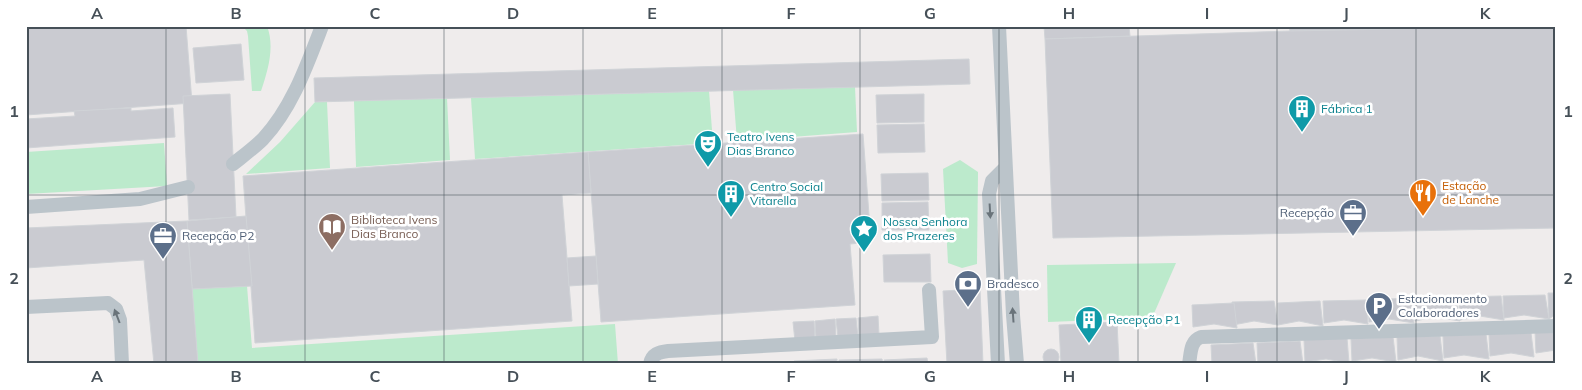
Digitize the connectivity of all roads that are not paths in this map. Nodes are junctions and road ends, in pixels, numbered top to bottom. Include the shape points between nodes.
1 (322, 26) edge
2 (998, 26) edge
3 (233, 164) dead end
4 (1005, 168) junction
5 (188, 187) dead end
6 (26, 208) edge
7 (929, 290) dead end
8 (26, 307) edge
9 (1556, 326) edge
10 (122, 364) edge
11 (650, 364) edge
12 (998, 364) edge
13 (1017, 364) edge
14 (1189, 364) edge

1 - 3 lane via 302,76 279,118 262,139
2 - 4 lane
4 -> 12 lane via 992,181 989,194
13 -> 4 lane
5 - 6 lane via 140,199
7 - 11 lane via 932,337 668,351 656,354
10 -> 8 lane via 120,320 116,309 108,303
9 - 14 lane via 1201,336 1193,342

